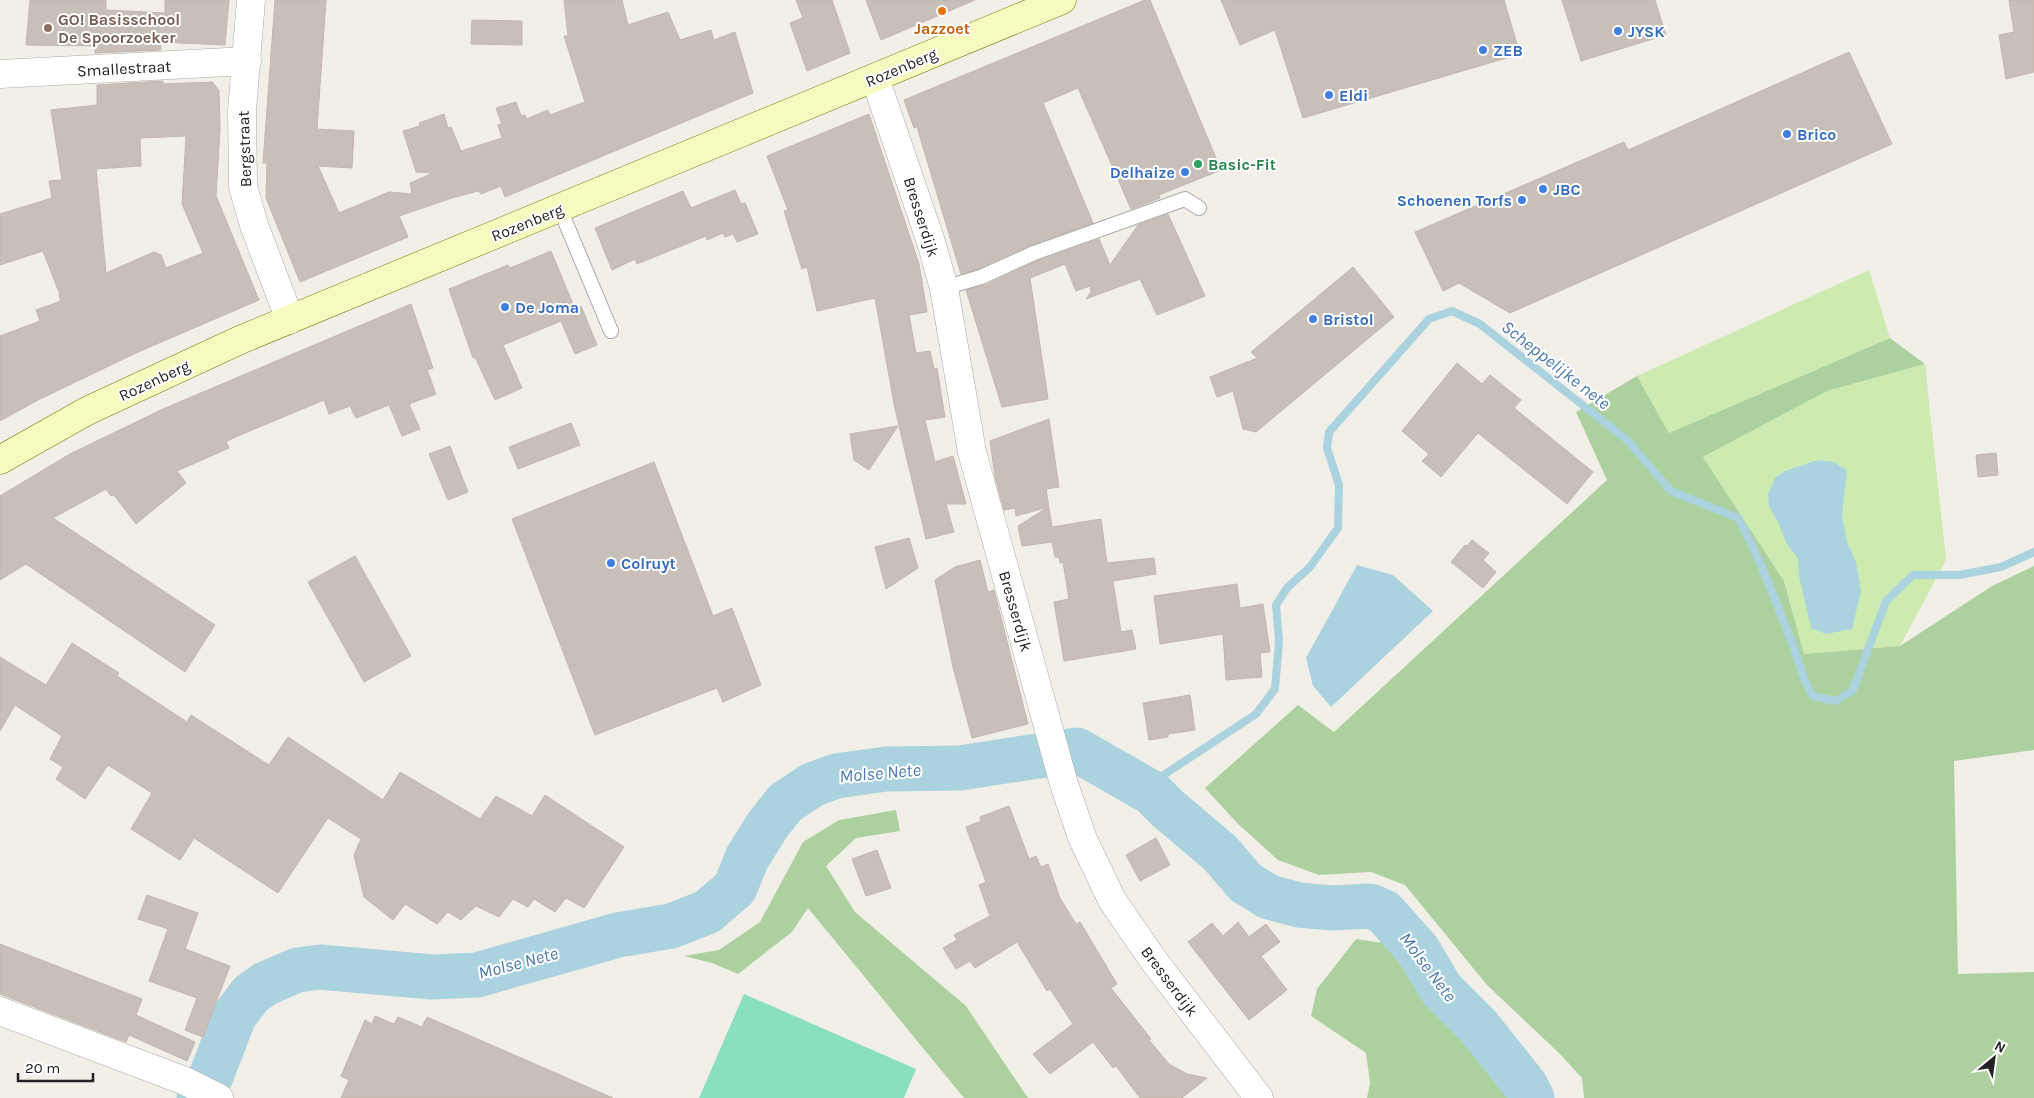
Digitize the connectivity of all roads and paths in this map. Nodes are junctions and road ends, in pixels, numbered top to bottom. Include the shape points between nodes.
1 (251, 0) edge
2 (1062, 0) edge
3 (247, 61) junction
4 (0, 74) edge
5 (875, 78) junction
6 (1199, 208) dead end
7 (560, 209) junction
8 (944, 288) junction
9 (290, 320) junction
10 (611, 331) dead end
11 (0, 460) edge
12 (0, 1011) edge
13 (209, 1093) edge
14 (1259, 1098) edge

1 - 3 street, Bergstraat
2 - 5 main road, Rozenberg
3 - 4 street, Smallestraat
3 - 9 street, Bergstraat via 242,111 243,187
5 - 7 main road, Rozenberg
5 - 8 street, Bresserdijk
6 - 8 lane via 1185,198 1034,253 981,277
7 - 9 main road, Rozenberg
7 - 10 lane
8 - 14 street, Bresserdijk via 972,452 1082,837 1112,900 1154,961
9 - 11 main road, Rozenberg via 87,411
12 - 13 street

